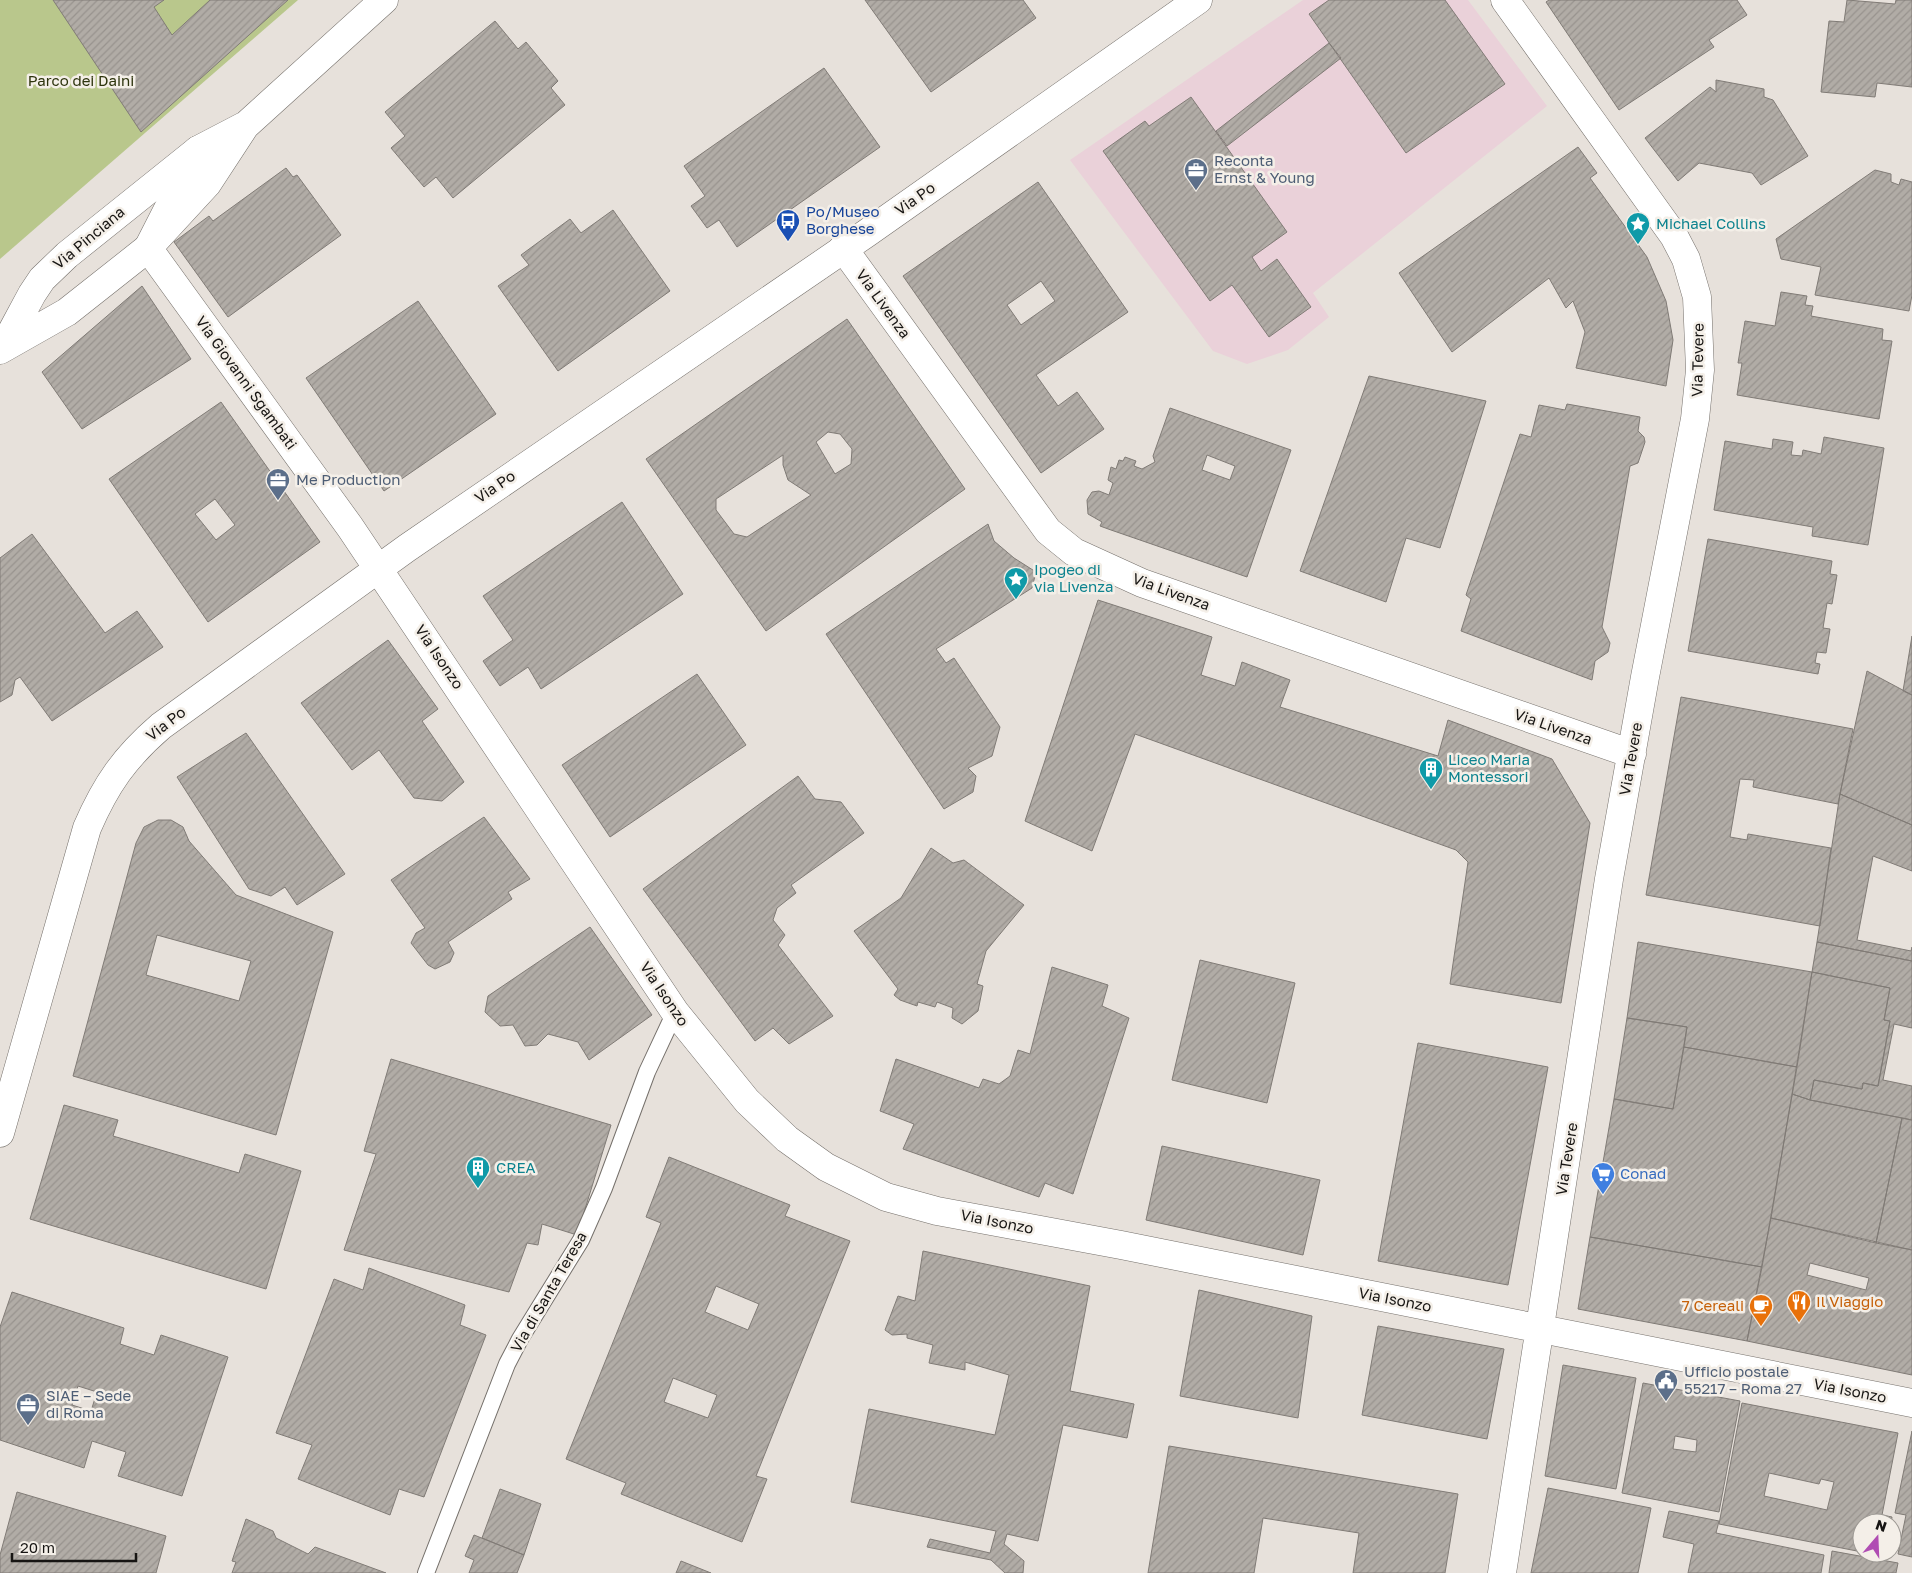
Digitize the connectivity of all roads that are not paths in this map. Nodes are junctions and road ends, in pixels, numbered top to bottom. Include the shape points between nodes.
1 (384, 0) edge
2 (1198, 0) edge
3 (1505, 0) edge
4 (246, 126) junction
5 (198, 150) junction
6 (148, 248) junction
7 (843, 248) junction
8 (2, 348) edge
9 (378, 568) junction
10 (1632, 754) junction
11 (676, 1012) junction
12 (0, 1134) edge
13 (1541, 1329) junction
14 (1912, 1404) edge
15 (426, 1573) edge
16 (1502, 1573) edge

1 - 4 street, Via Pinciana
2 - 7 street, Via Po
3 - 10 street, Via Tevere via 1664,219 1686,259 1697,297 1700,370 1695,419
4 - 5 street, Via Pinciana
4 - 6 street, Via Pinciana via 206,184
5 - 6 street, Via Pinciana
5 - 8 street, Via Pinciana via 55,266 32,294
6 - 8 street, Via Pinciana via 67,312
6 - 9 street, Via Giovanni Sgambati
7 - 9 street, Via Po
7 - 10 street, Via Livenza via 1048,531 1074,552 1142,583
9 - 11 street, Via Isonzo
9 - 12 street, Via Po via 161,726 131,752 116,772 96,807 79,850
10 - 13 street, Via Tevere via 1609,879
11 - 13 street, Via Isonzo via 747,1101 788,1139 826,1168 886,1197 937,1211
11 - 15 lane, Via di Santa Teresa via 647,1072 581,1240 507,1364
13 - 14 street, Via Isonzo
13 - 16 street, Via Tevere

